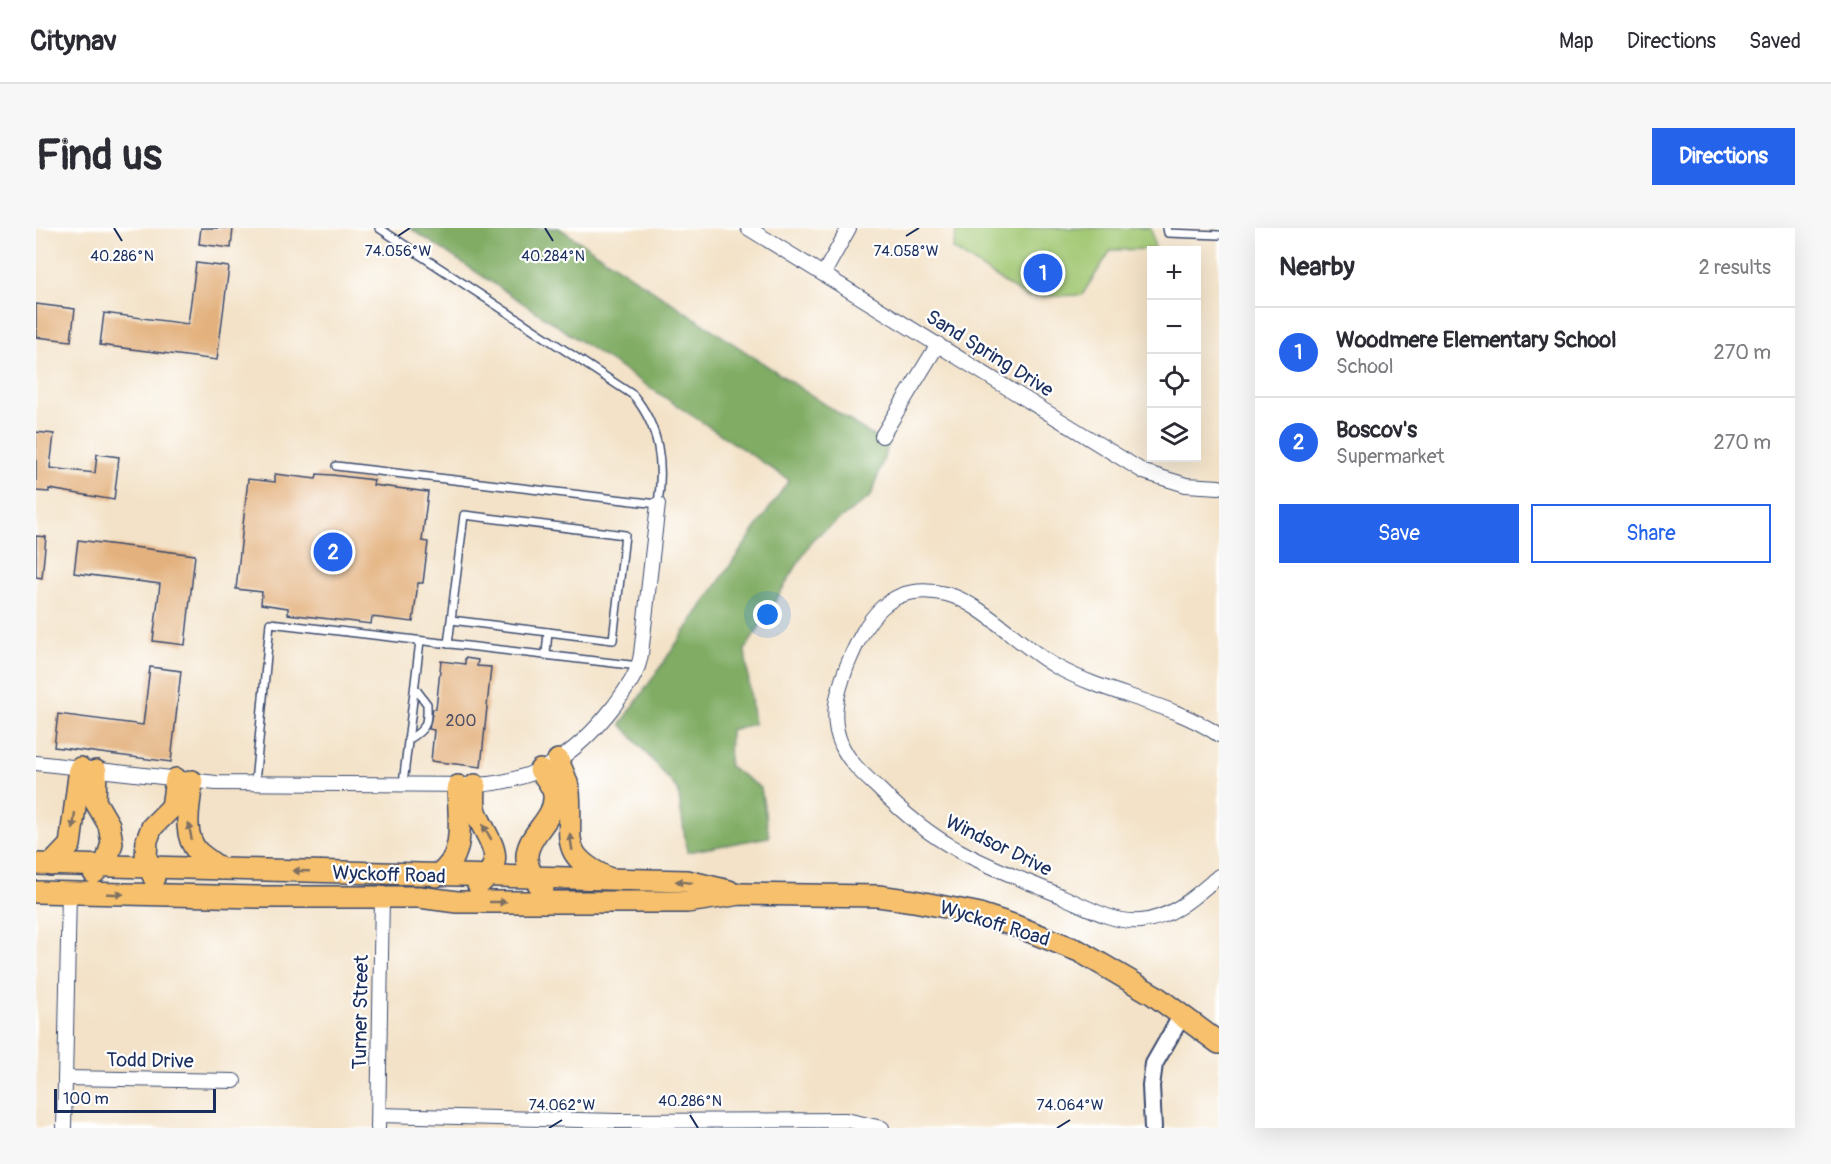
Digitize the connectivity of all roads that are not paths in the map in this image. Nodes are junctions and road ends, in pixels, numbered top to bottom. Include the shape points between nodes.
1 (379, 228) edge
2 (748, 228) edge
3 (849, 228) edge
4 (1167, 228) edge
5 (1219, 235) edge
6 (824, 273) junction
7 (938, 344) junction
8 (882, 436) dead end
9 (336, 466) dead end
10 (1219, 487) edge
11 (658, 504) junction
12 (451, 620) junction
13 (548, 632) junction
14 (420, 641) junction
15 (448, 644) junction
16 (546, 654) junction
17 (639, 666) junction
18 (415, 688) junction
19 (1219, 735) edge
20 (408, 740) junction
21 (36, 763) edge
22 (549, 765) junction
23 (88, 770) junction
24 (184, 780) junction
25 (255, 784) junction
26 (403, 785) junction
27 (466, 786) junction
28 (103, 866) junction
29 (148, 867) junction
30 (220, 868) junction
31 (41, 869) edge
32 (436, 876) junction
33 (1219, 876) edge
34 (485, 878) junction
35 (535, 879) junction
36 (612, 879) junction
37 (36, 892) edge
38 (69, 893) junction
39 (741, 894) junction
40 (173, 896) junction
41 (219, 897) junction
42 (382, 897) junction
43 (419, 897) junction
44 (560, 901) junction
45 (1182, 1015) junction
46 (1219, 1043) edge
47 (65, 1078) junction
48 (234, 1081) dead end
49 (379, 1121) edge
50 (64, 1128) edge
51 (882, 1128) edge
52 (1153, 1128) edge

1 - 11 lane via 633,395 651,424 660,454
2 - 6 street, Sand Spring Drive
3 - 6 street
4 - 5 lane via 1168,233
6 - 7 street, Sand Spring Drive
7 - 8 street
7 - 10 street, Sand Spring Drive via 1144,472 1186,485
9 - 11 lane
11 - 17 street
12 - 13 lane
12 - 13 lane via 464,515 625,535 613,640
12 - 15 lane
13 - 16 lane
14 - 15 lane
14 - 18 lane
14 - 25 lane via 270,623
15 - 16 lane
16 - 17 lane
17 - 22 street via 631,683 583,742
18 - 20 lane
18 - 20 lane via 427,704 426,725
19 - 33 street, Windsor Drive via 1174,711 1058,668 970,605 948,594 932,592 917,592 894,600 869,620 840,685 834,717 842,747 853,762 899,808 936,837 984,863 1110,917 1138,921 1163,916 1190,901
20 - 26 lane
21 - 23 street
22 - 27 street via 499,782
22 - 35 main road via 554,796 529,847 528,861
36 -> 22 main road via 586,866 573,852 569,790
23 - 24 street
23 - 28 main road via 95,801 112,837
23 -> 31 main road via 70,845
24 - 25 street
24 - 29 main road via 172,807 149,833
30 -> 24 main road via 198,852 190,838
25 - 26 street
26 - 27 street
27 - 32 main road via 456,856
34 -> 27 main road via 493,864 494,847
28 - 29 main road, Wyckoff Road
28 - 31 main road via 80,878
29 - 30 main road, Wyckoff Road
29 - 40 main road
32 -> 30 main road, Wyckoff Road
30 - 41 main road via 231,882
32 - 34 main road, Wyckoff Road
34 - 35 main road, Wyckoff Road
34 - 43 main road via 466,891
35 - 36 main road, Wyckoff Road
35 - 44 main road
39 -> 36 main road, Wyckoff Road via 687,881
37 - 38 main road, Wyckoff Road
38 -> 40 main road, Wyckoff Road
38 - 47 street
39 - 44 main road, Wyckoff Road via 687,902
39 - 45 main road, Wyckoff Road via 878,896 976,913 1045,936 1096,960
40 - 41 main road, Wyckoff Road
41 - 42 main road, Wyckoff Road
42 - 43 main road, Wyckoff Road
42 - 49 street, Turner Street
43 -> 44 main road, Wyckoff Road via 457,902
45 - 46 main road, Wyckoff Road
45 - 52 street via 1154,1064
47 - 48 street, Todd Drive
47 - 50 street
49 - 51 street via 846,1120

